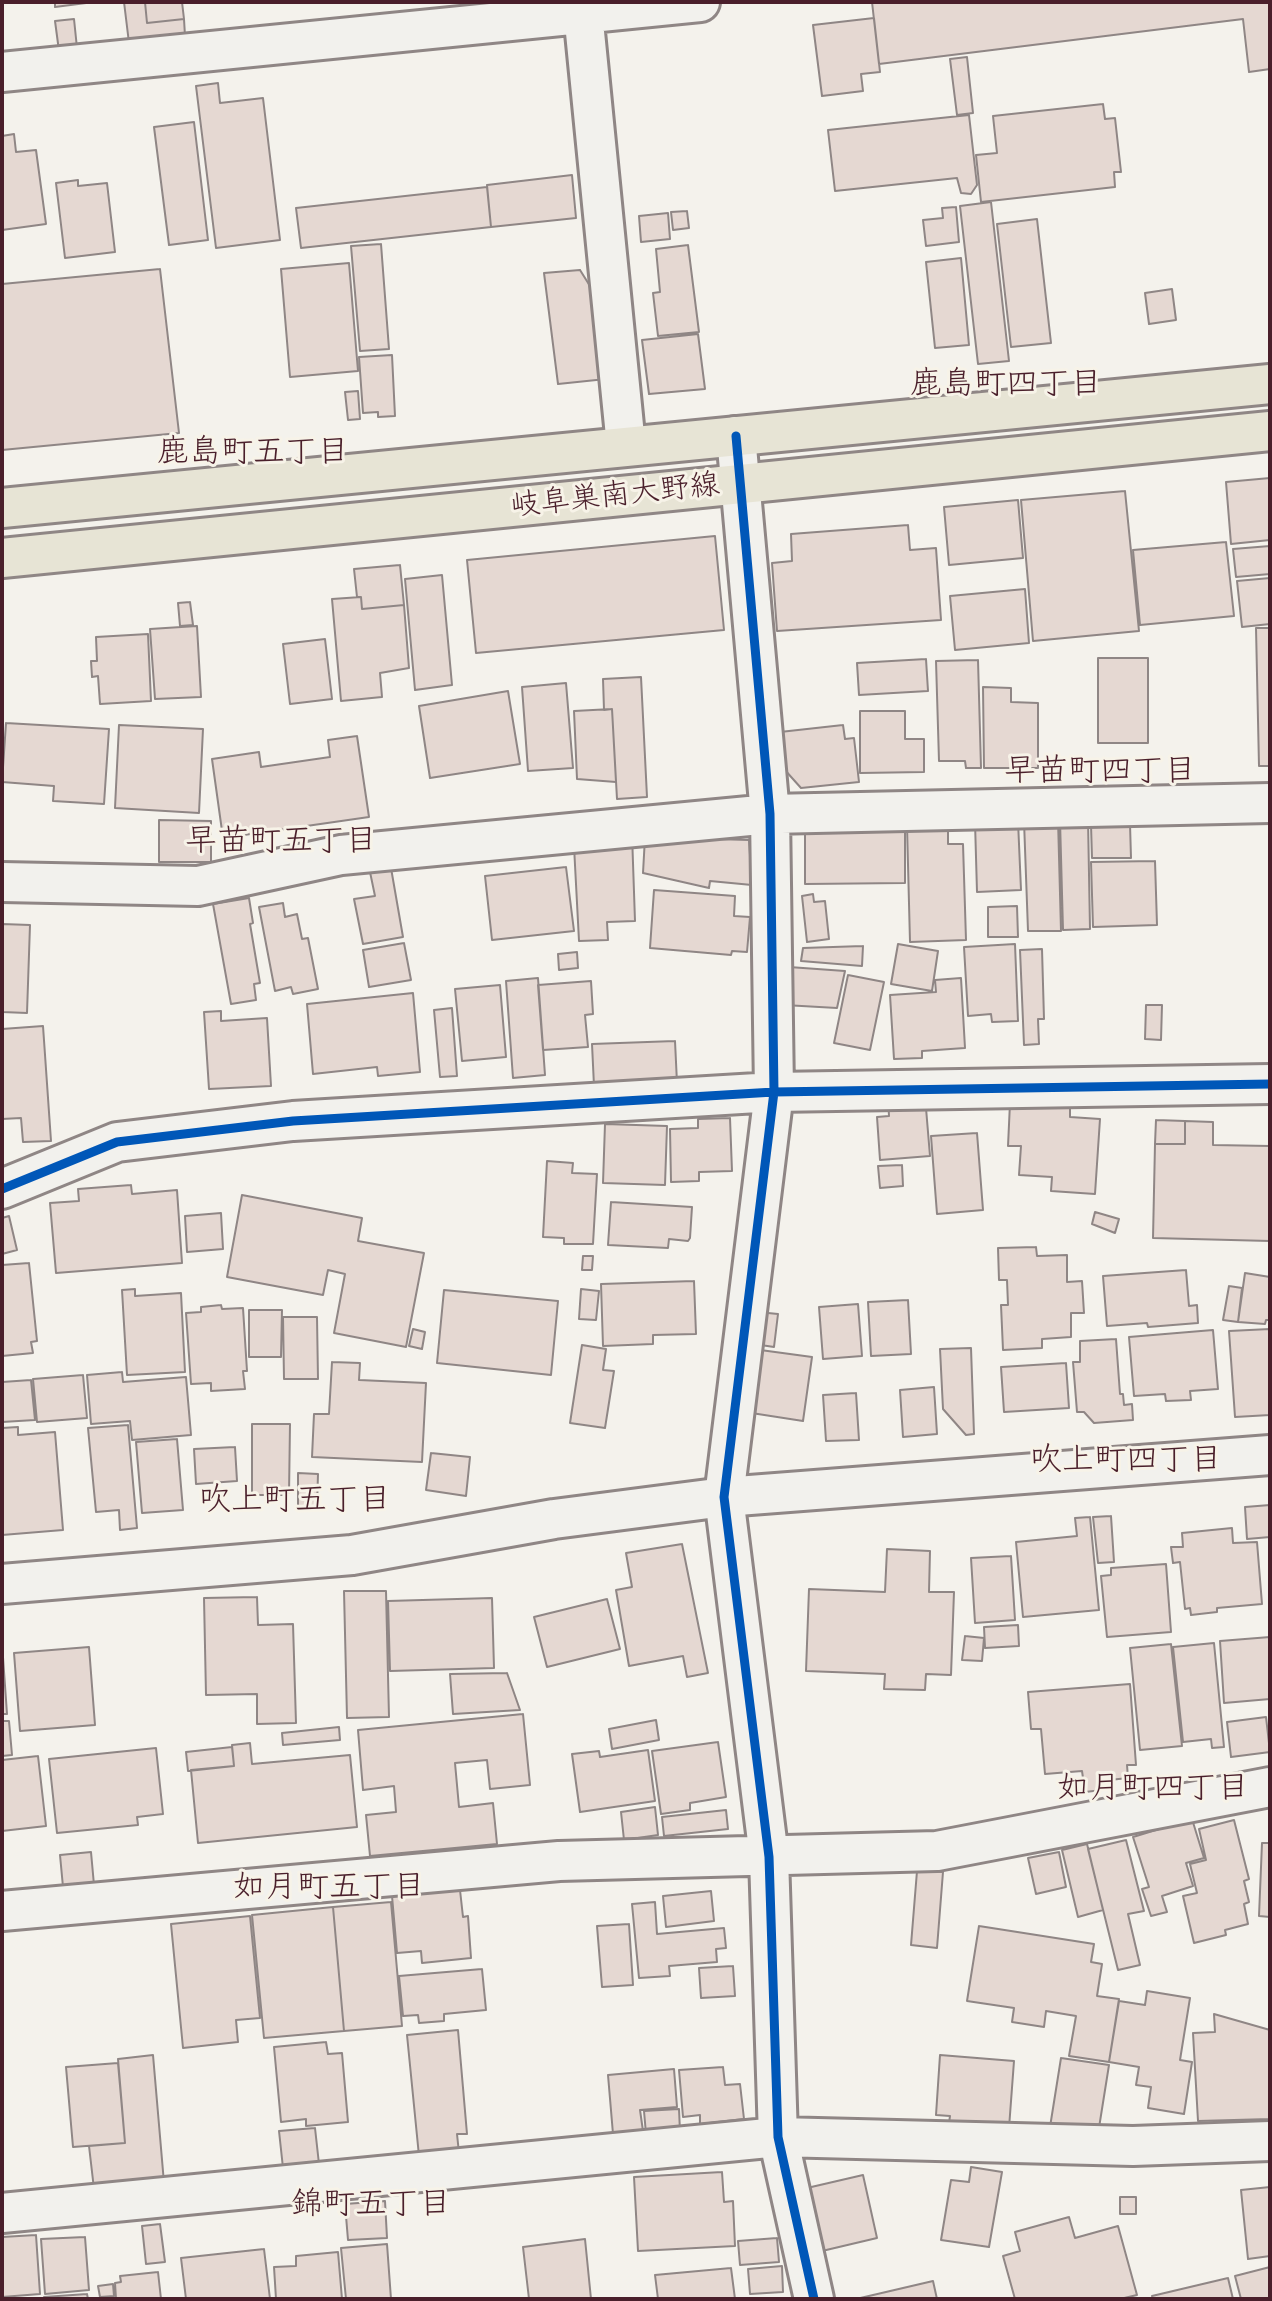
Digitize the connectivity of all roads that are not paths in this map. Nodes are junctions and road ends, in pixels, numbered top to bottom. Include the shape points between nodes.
1 (700, 2) edge
2 (582, 7) edge
3 (2, 72) edge
4 (1270, 384) edge
5 (1270, 431) edge
6 (736, 436) junction
7 (626, 446) junction
8 (741, 483) junction
9 (2, 508) edge
10 (2, 558) edge
11 (1270, 803) edge
12 (770, 814) junction
13 (2, 882) edge
14 (1270, 1084) edge
15 (774, 1092) junction
16 (2, 1189) edge
17 (1270, 1455) edge
18 (724, 1497) junction
19 (2, 1584) edge
20 (1270, 1787) edge
21 (769, 1857) junction
22 (2, 1911) edge
23 (778, 2137) junction
24 (1270, 2140) edge
25 (2, 2213) edge
26 (814, 2299) edge

1 - 2 street
2 - 3 street
2 - 7 street
4 - 6 main road, 岐阜巣南大野線
5 - 8 main road, 岐阜巣南大野線
6 - 7 main road, 岐阜巣南大野線
6 - 8 street
7 - 9 main road, 岐阜巣南大野線
8 - 10 main road, 岐阜巣南大野線
8 - 12 street
11 - 12 street
12 - 13 street via 341,855 198,886
12 - 15 street
14 - 15 street
15 - 16 street via 293,1121 117,1142
15 - 18 street
17 - 18 street
18 - 19 street via 554,1519 352,1555
18 - 21 street
20 - 21 street via 937,1851
21 - 22 street via 559,1861
21 - 23 street
23 - 24 street via 1133,2146
23 - 25 street
23 - 26 street

